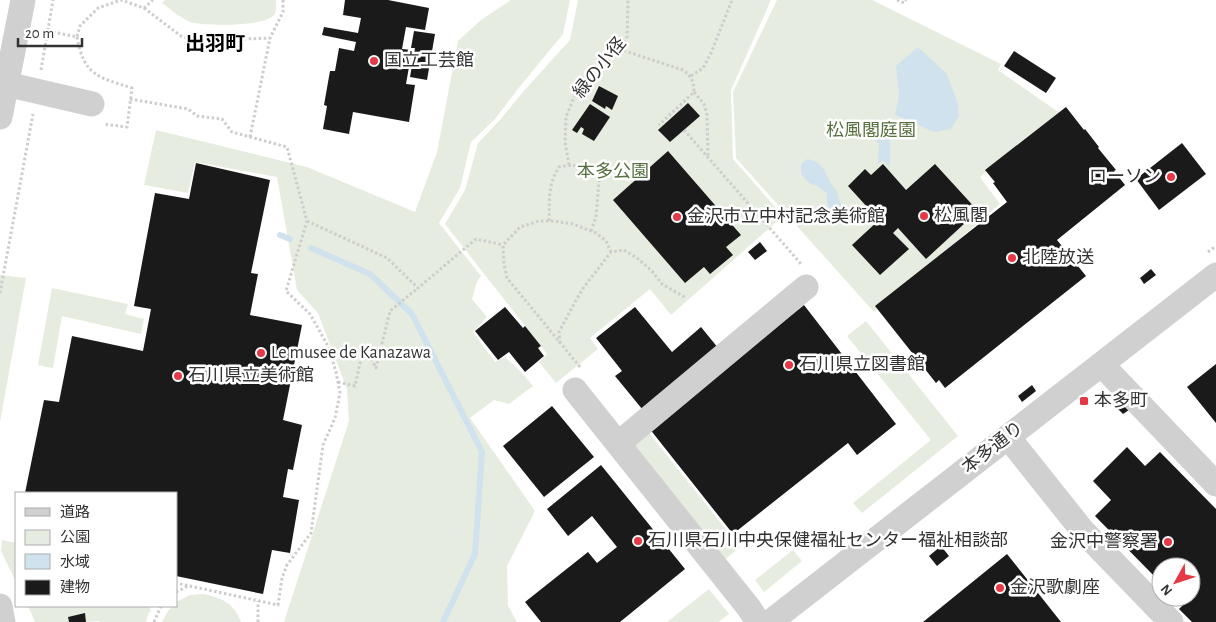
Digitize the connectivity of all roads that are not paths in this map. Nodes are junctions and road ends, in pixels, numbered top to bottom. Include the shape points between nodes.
1 (23, 0) edge
2 (3, 83) edge
3 (92, 104) dead end
4 (0, 117) edge
5 (1216, 275) edge
6 (806, 287) road end
7 (1102, 365) junction
8 (575, 390) dead end
9 (1008, 437) junction
10 (618, 443) junction
11 (1216, 484) edge
12 (0, 606) edge
13 (3, 622) edge
14 (758, 622) edge
15 (770, 622) edge
16 (1171, 622) edge

1 - 2 street
2 - 3 street
2 - 4 street
5 - 7 street, 本多通り
6 - 10 street
7 - 9 street, 本多通り
7 - 11 street
8 - 10 street
9 - 15 street, 本多通り
9 - 16 street via 1082,530
10 - 14 street
12 - 13 street

